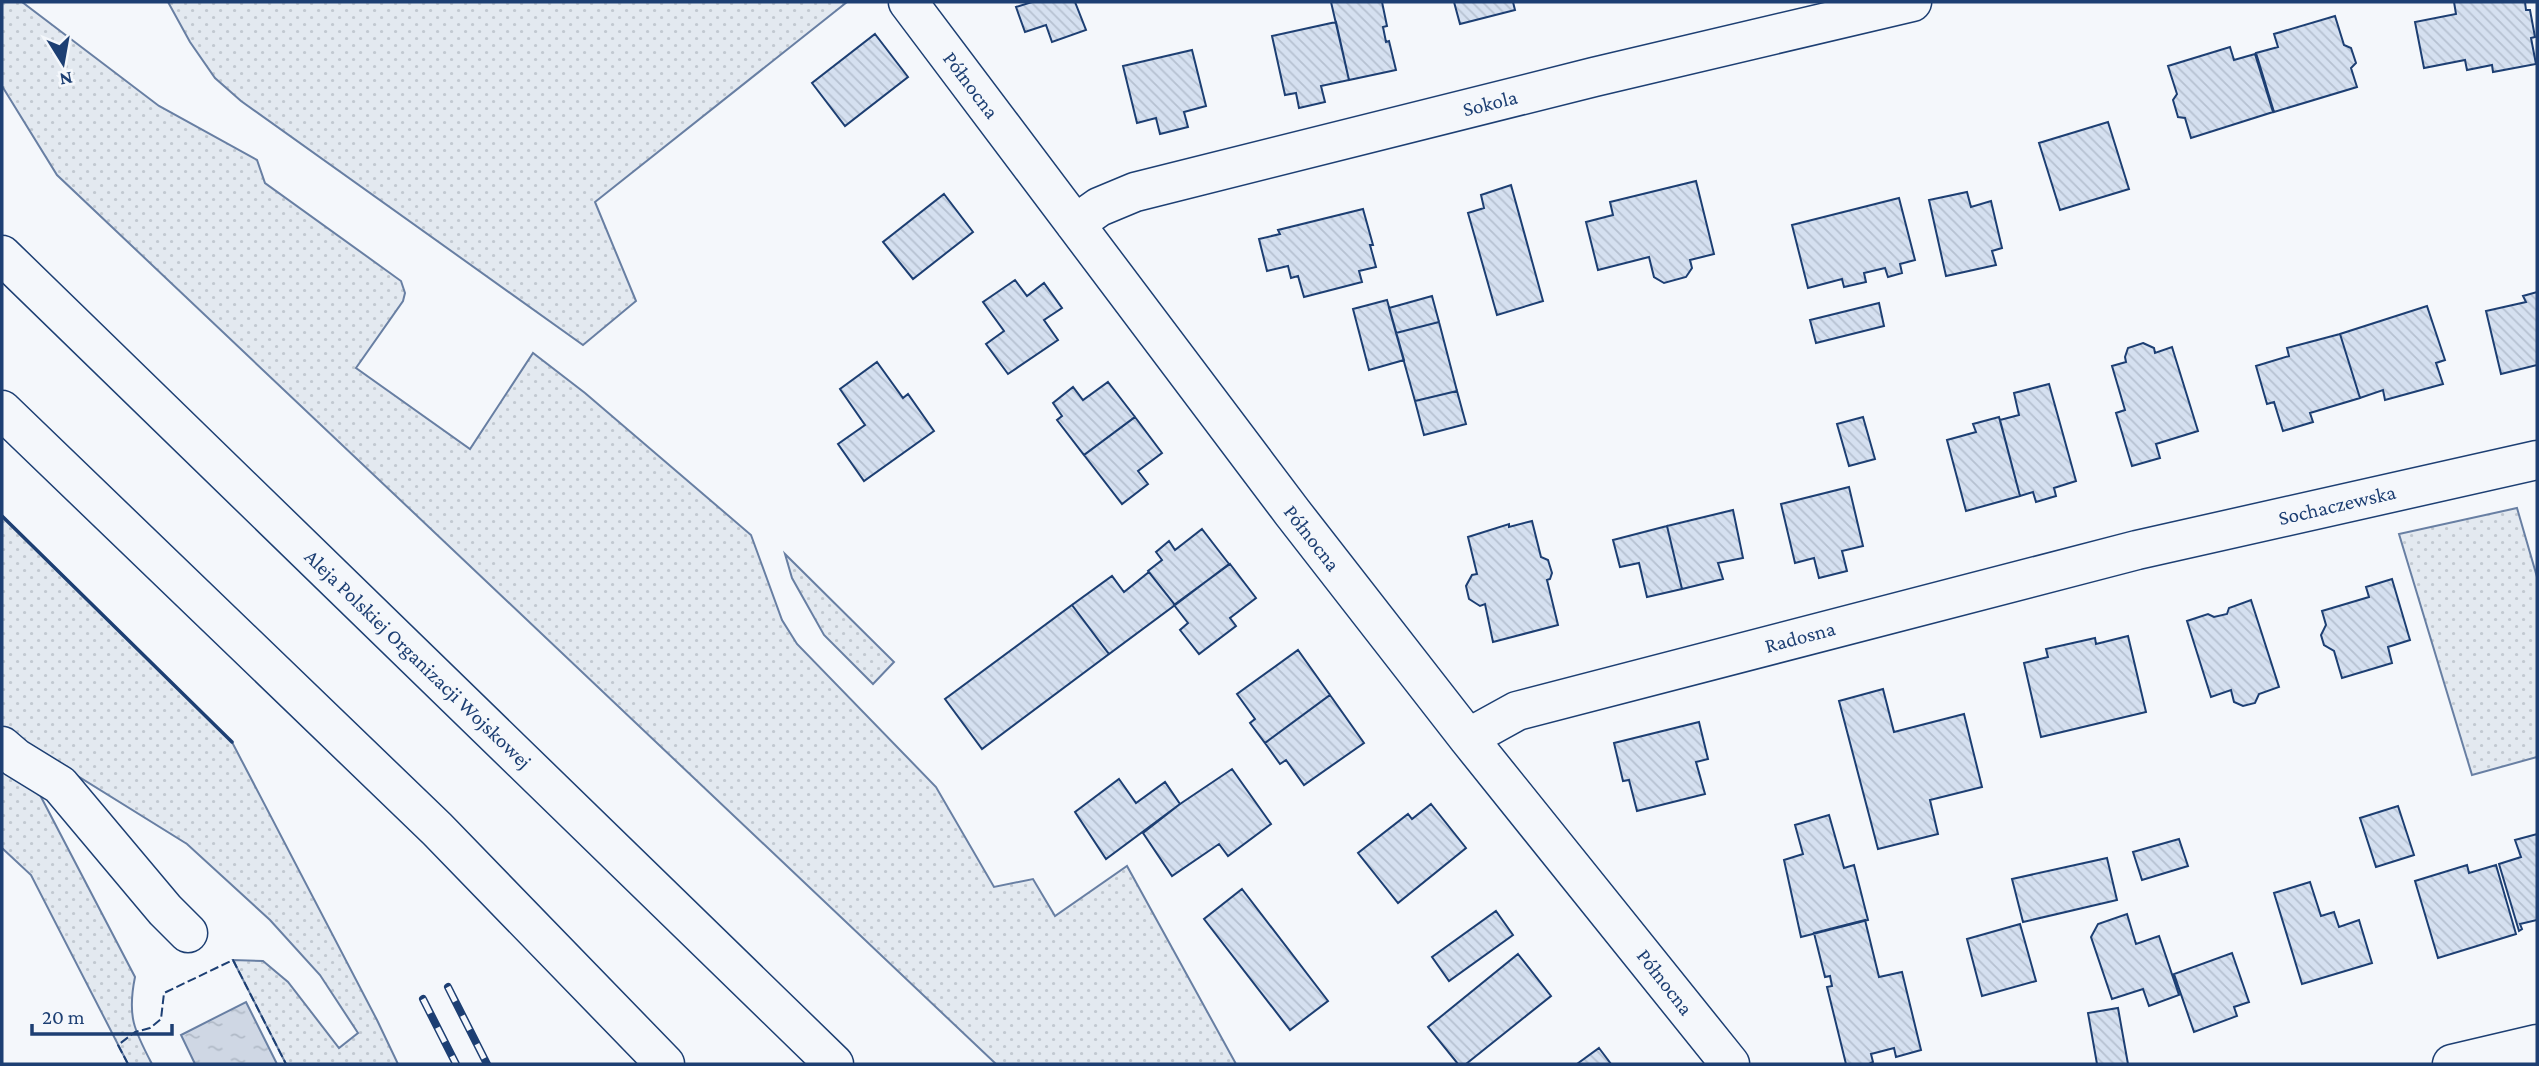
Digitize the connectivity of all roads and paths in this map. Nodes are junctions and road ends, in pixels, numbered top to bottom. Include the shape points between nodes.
1 (908, 2) edge
2 (1912, 2) edge
3 (1075, 224) junction
4 (2, 255) edge
5 (2, 410) edge
6 (2537, 460) edge
7 (2137, 550) joint
8 (1468, 738) junction
9 (2, 746) edge
10 (188, 933) dead end
11 (2537, 1044) edge
12 (665, 1064) edge
13 (834, 1064) edge
14 (1730, 1064) edge
15 (2452, 1064) edge

1 - 3 main road, Północna
2 - 3 main road, Sokola via 1135,192 1099,207
3 - 8 main road, Północna
4 - 13 main road, Aleja Polskiej Organizacji Wojskowej
5 - 12 main road via 437,829
6 - 7 main road, Sochaczewska
7 - 8 main road, Radosna via 1517,710
8 - 14 main road, Północna
9 - 10 main road via 60,785
11 - 15 main road

